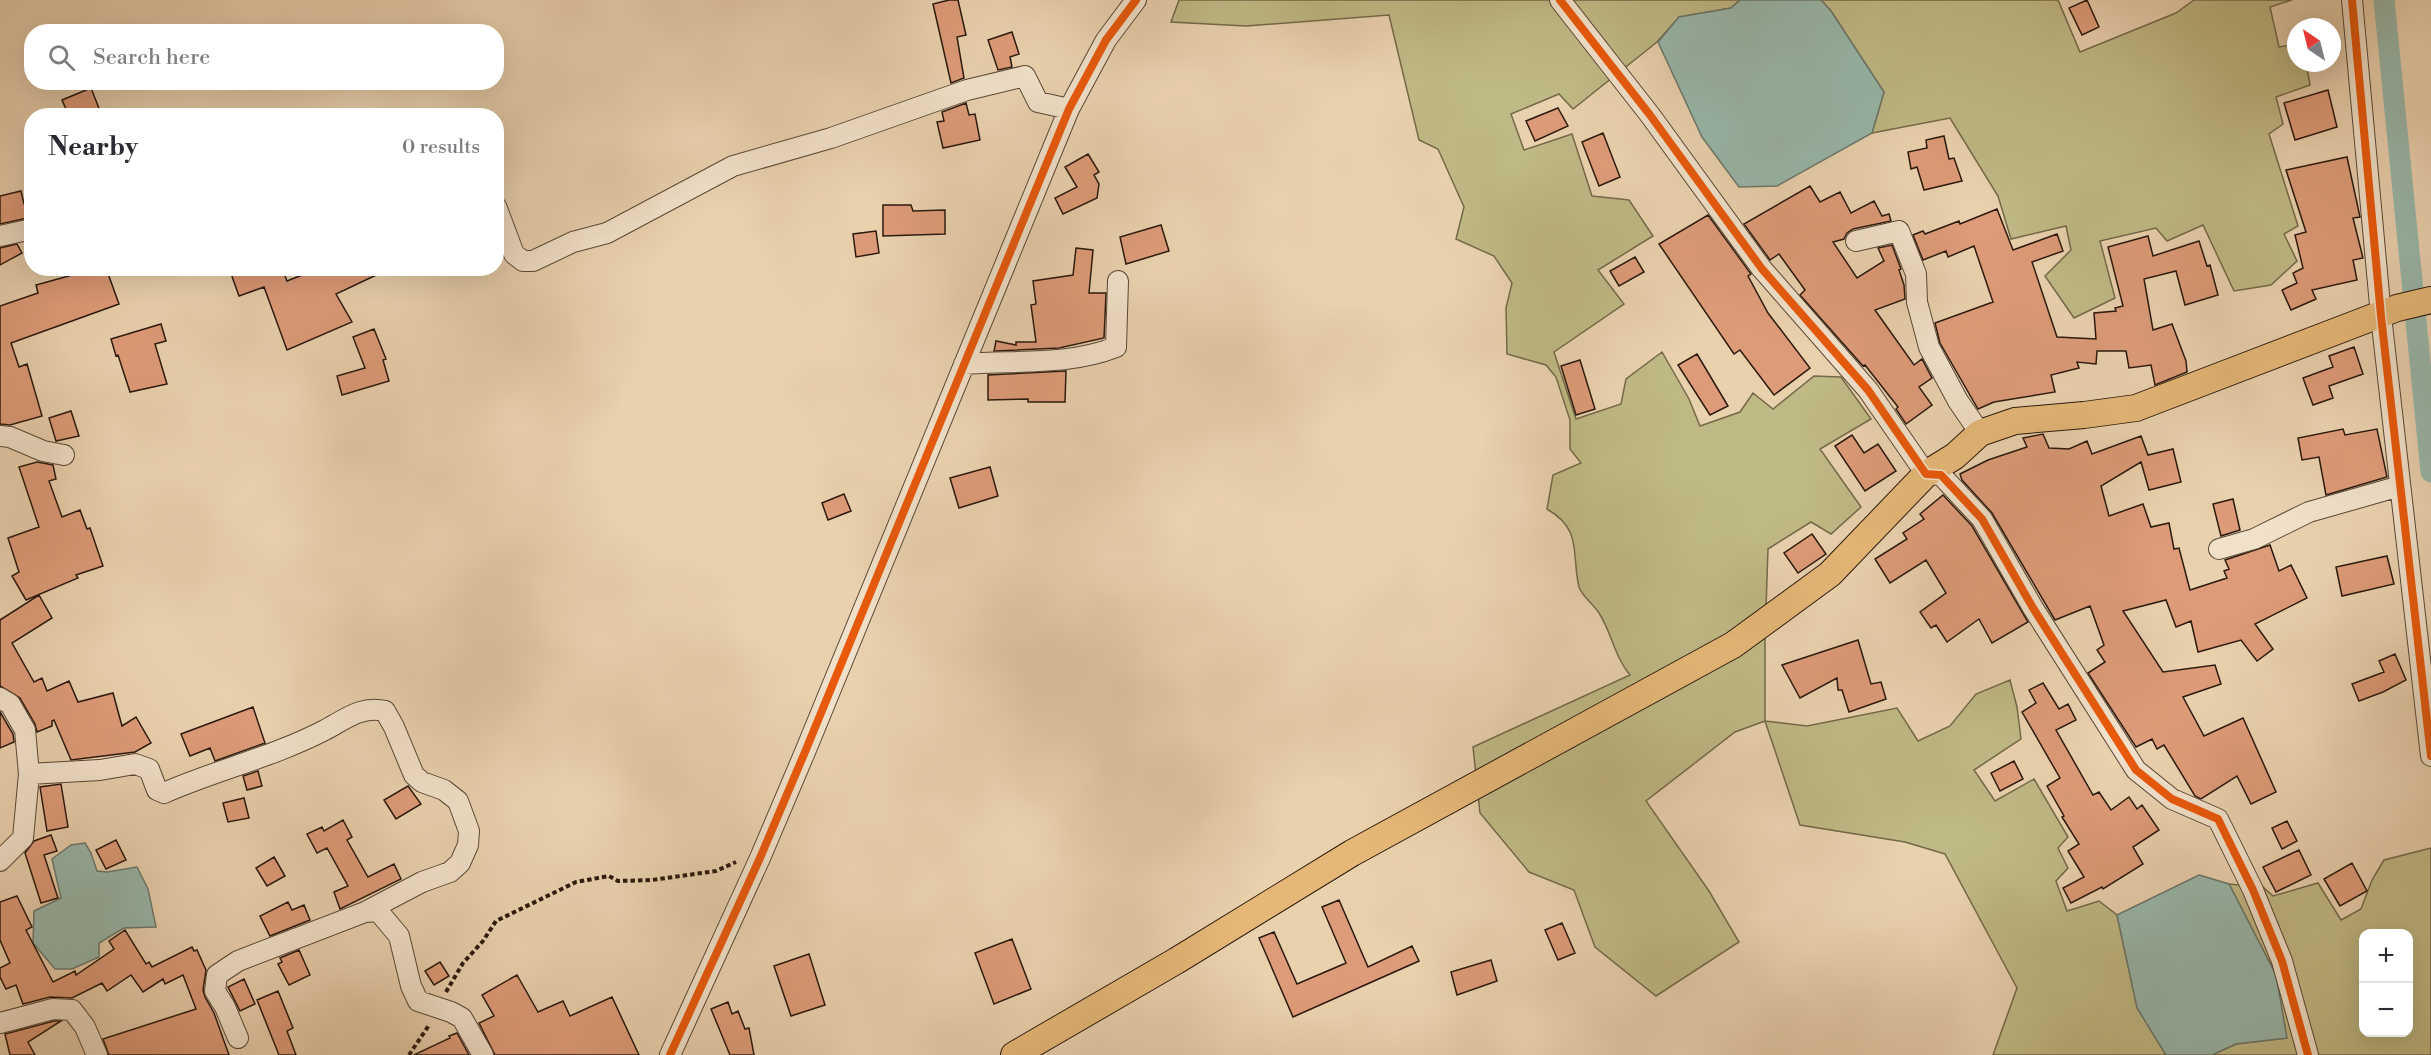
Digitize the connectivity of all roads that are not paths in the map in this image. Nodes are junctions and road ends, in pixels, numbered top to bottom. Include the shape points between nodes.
1 (1136, 0) edge
2 (1560, 0) edge
3 (2352, 0) edge
4 (1069, 109) junction
5 (504, 227) edge
6 (24, 231) edge
7 (0, 236) edge
8 (1856, 241) dead end
9 (1118, 281) dead end
10 (2431, 300) edge
11 (2389, 312) junction
12 (964, 364) junction
13 (1980, 433) junction
14 (0, 436) edge
15 (64, 455) dead end
16 (1926, 474) junction
17 (2400, 486) junction
18 (2219, 549) dead end
19 (0, 699) edge
20 (2431, 756) edge
21 (29, 774) junction
22 (0, 861) edge
23 (365, 912) junction
24 (0, 1023) edge
25 (238, 1038) dead end
26 (97, 1055) edge
27 (483, 1055) edge
28 (670, 1055) edge
29 (1014, 1055) edge
30 (2308, 1055) edge

1 - 4 street via 1106,40
2 - 16 street via 1762,269 1868,390
3 - 11 street
4 - 5 street via 1038,102 1025,76 967,90 831,138 733,166 607,233 573,242 533,261 523,261 514,254
4 - 12 street
6 - 7 street
8 - 13 street via 1899,231 1916,274 1917,302 1929,347
9 - 12 street via 1116,347 1063,361
10 - 11 main road
11 - 13 main road via 2136,408 2015,421
11 - 17 street
12 - 28 street via 760,858
13 - 16 main road via 1955,456
14 - 15 street via 43,452
16 - 29 main road via 1830,574 1733,645 1352,853
16 - 30 street via 1941,475 1982,519 2033,608 2136,770 2172,799 2218,819 2282,961
17 - 18 street via 2309,513 2254,539
17 - 20 street
19 - 21 street via 10,704 25,730
21 - 22 street via 23,838
21 - 23 street via 135,764 148,769 158,790 164,793 322,732 359,712 374,708 385,711 414,775 458,801 470,831 460,863 450,872
23 - 25 street via 238,961 217,975 215,991
23 - 27 street via 378,911 399,936 417,1001 462,1018
24 - 26 street via 53,1009 72,1010 85,1027

